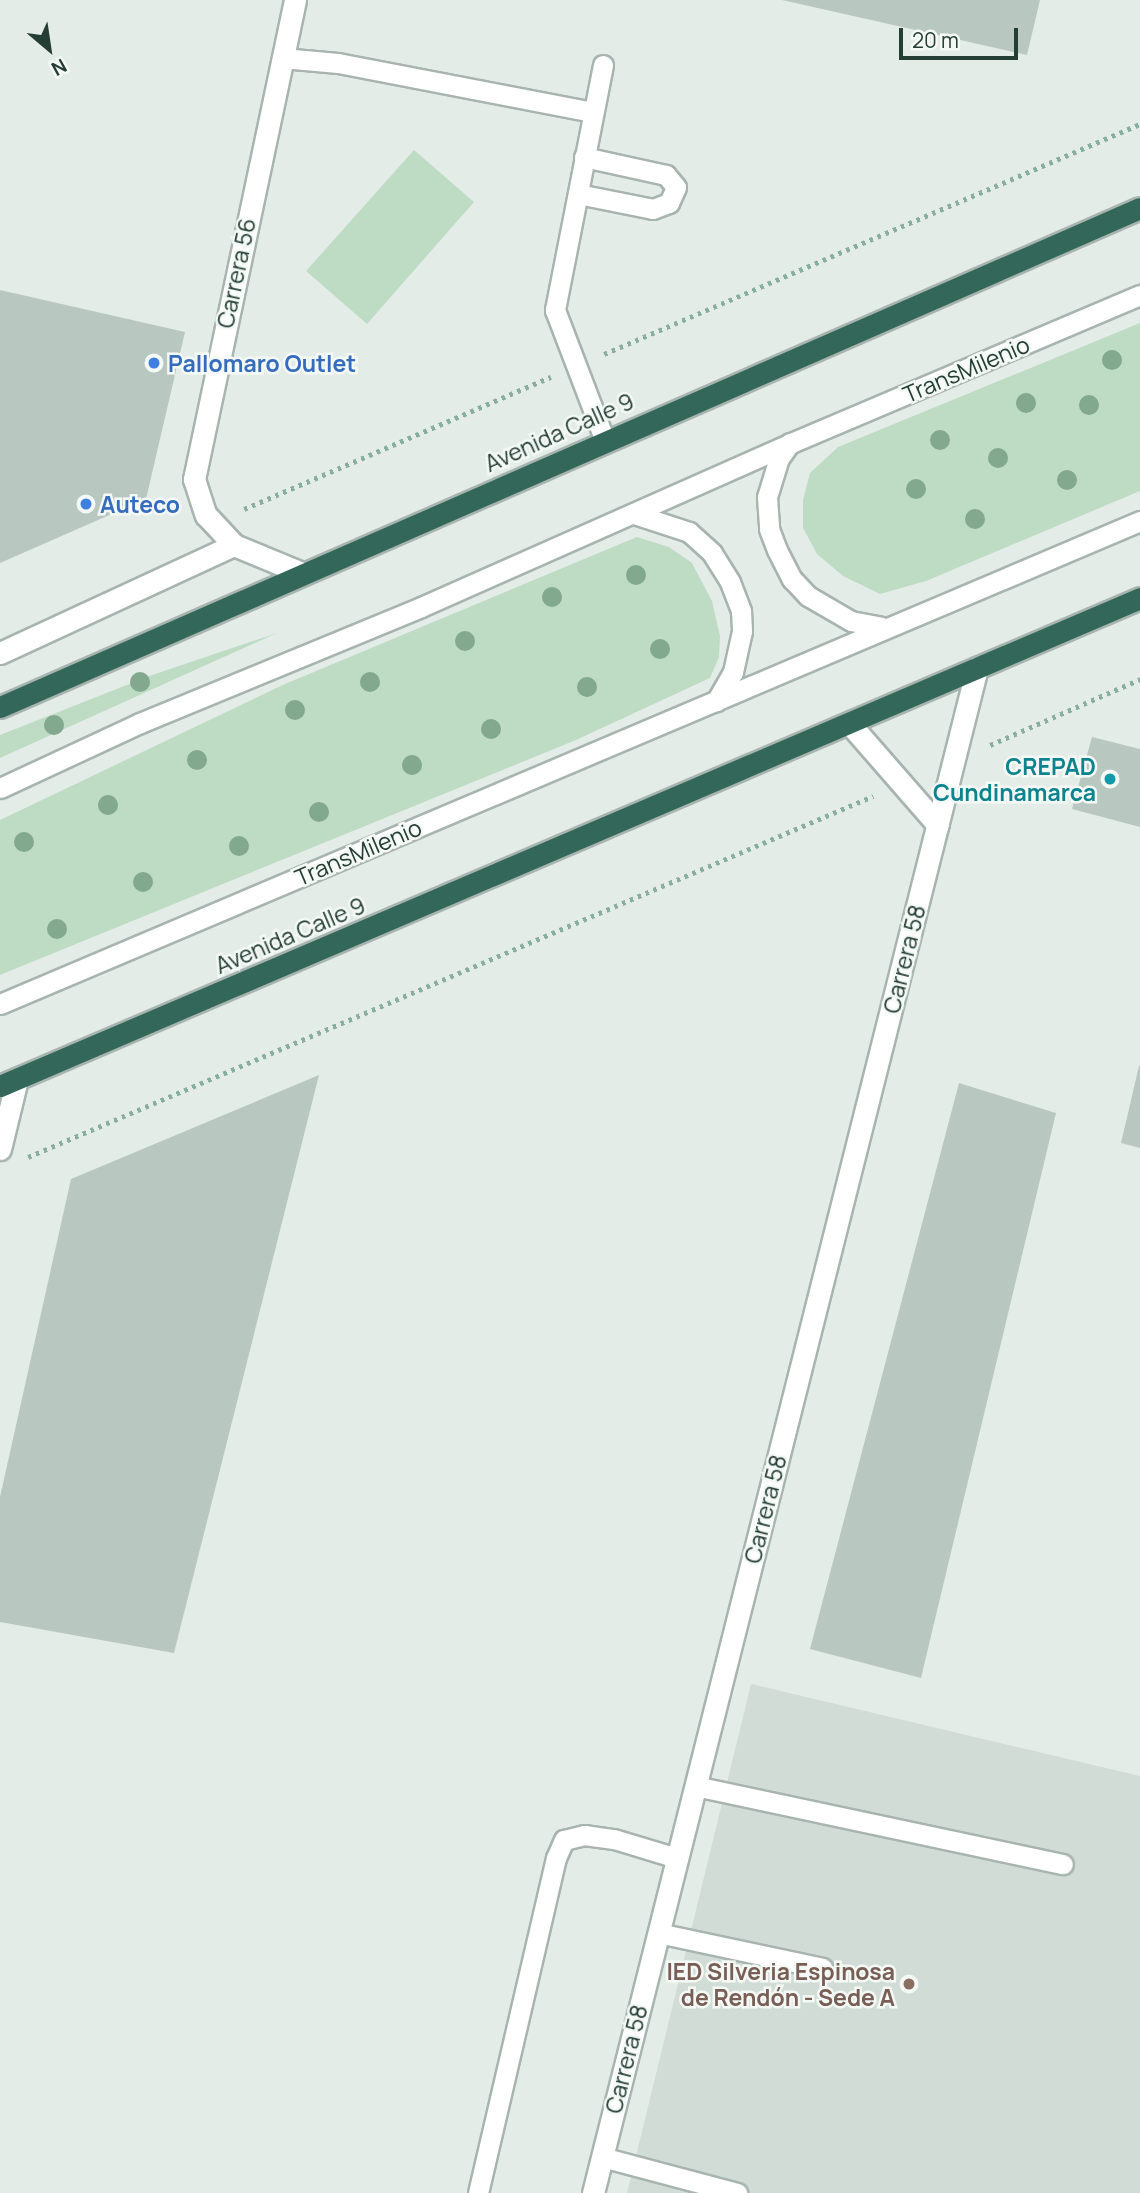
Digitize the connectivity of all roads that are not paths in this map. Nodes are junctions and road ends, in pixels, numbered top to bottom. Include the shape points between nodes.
1 (295, 0) edge
2 (282, 58) junction
3 (603, 65) dead end
4 (593, 112) junction
5 (584, 157) junction
6 (578, 194) junction
7 (1140, 208) edge
8 (1140, 295) edge
9 (605, 441) junction
10 (791, 443) junction
11 (634, 514) junction
12 (1140, 521) edge
13 (234, 545) junction
14 (302, 573) junction
15 (1140, 598) edge
16 (881, 627) junction
17 (0, 653) edge
18 (977, 668) junction
19 (716, 701) junction
20 (0, 707) edge
21 (849, 723) junction
22 (0, 788) edge
23 (938, 825) junction
24 (0, 1004) edge
25 (8, 1082) edge
26 (0, 1149) edge
27 (695, 1786) junction
28 (677, 1858) junction
29 (1063, 1864) dead end
30 (658, 1933) junction
31 (822, 1968) dead end
32 (601, 2157) junction
33 (478, 2193) edge
34 (593, 2193) edge
35 (737, 2193) edge

1 - 2 street, Carrera 56
2 - 4 lane via 338,63
2 - 13 street, Carrera 56 via 194,479 206,514
3 - 4 lane
4 - 5 lane
5 - 6 lane
5 - 6 lane via 666,175 676,187 669,203 653,209
6 - 9 lane via 555,310
7 - 9 highway, Avenida Calle 9
8 - 10 lane, TransMilenio
9 - 14 highway, Avenida Calle 9
10 - 11 lane, TransMilenio
10 - 16 lane via 779,458 767,497 769,528 777,550 792,579 808,596 851,621
11 - 19 lane via 689,532 712,553 730,582 741,611 742,631 733,673
11 - 22 lane, TransMilenio via 139,723
12 - 16 lane, TransMilenio
13 - 14 street, Carrera 56
13 - 17 street
14 - 20 highway, Avenida Calle 9
15 - 18 highway, Avenida Calle 9
16 - 19 lane, TransMilenio
18 - 21 highway, Avenida Calle 9
18 - 23 street, Carrera 58
19 - 24 lane, TransMilenio
21 - 23 street
21 - 25 highway, Avenida Calle 9
23 - 27 street, Carrera 58
25 - 26 street
27 - 28 street, Carrera 58
27 - 29 lane
28 - 30 street, Carrera 58
28 - 33 lane via 614,1839 584,1835 564,1840 556,1858
30 - 31 lane
30 - 32 street, Carrera 58
32 - 34 street, Carrera 58
32 - 35 lane

